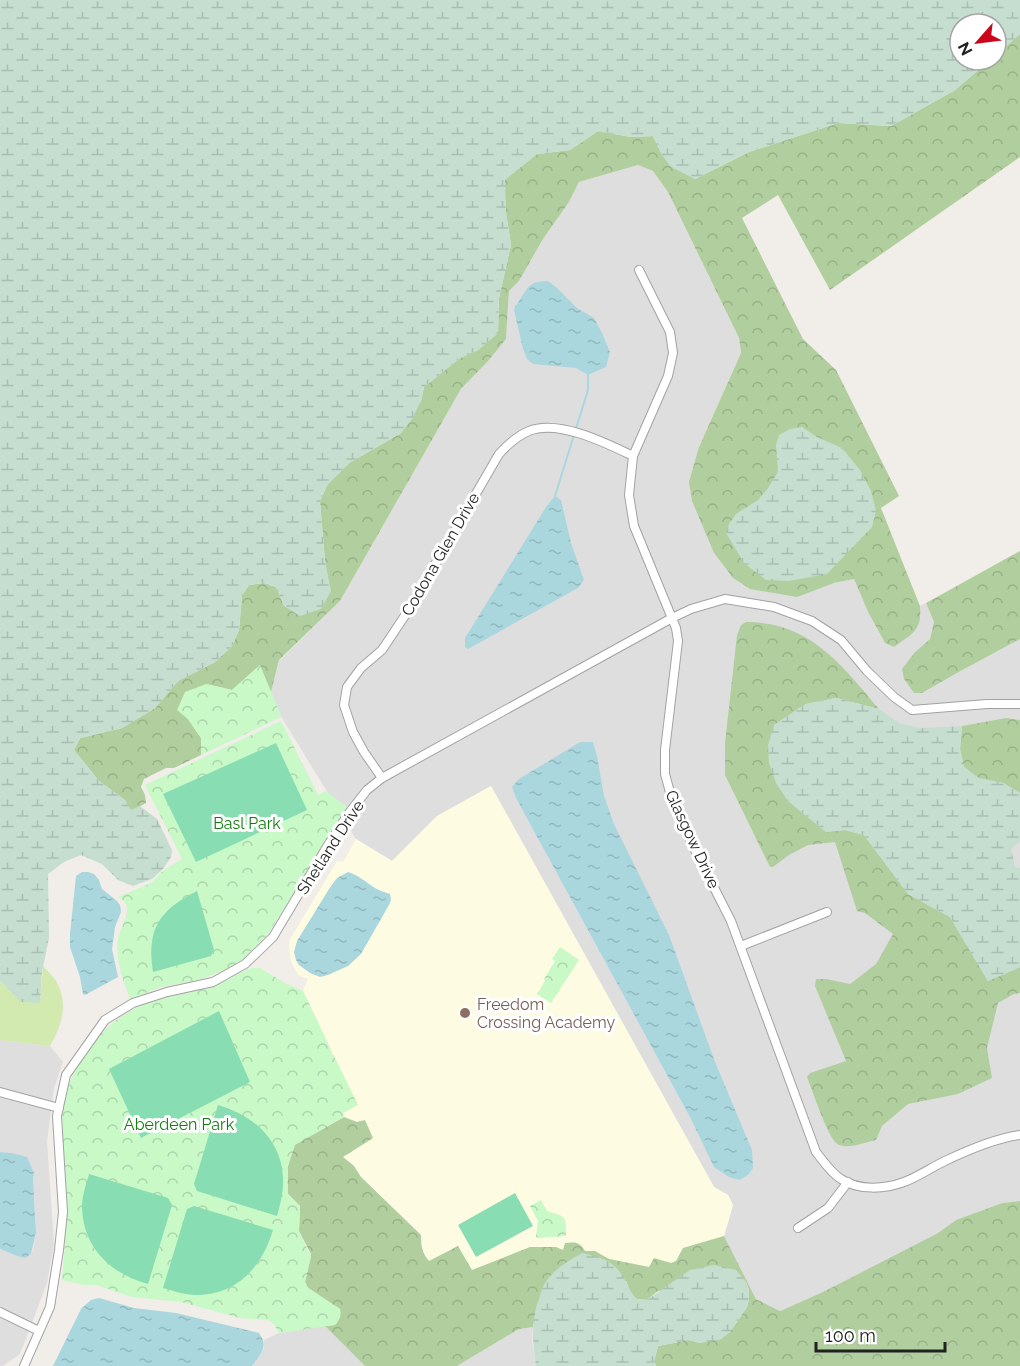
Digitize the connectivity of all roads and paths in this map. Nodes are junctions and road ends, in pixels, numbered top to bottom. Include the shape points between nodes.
1 (639, 270) dead end
2 (633, 456) junction
3 (672, 618) junction
4 (1020, 704) edge
5 (382, 778) junction
6 (827, 912) dead end
7 (741, 946) junction
8 (0, 1092) edge
9 (59, 1108) junction
10 (1020, 1135) edge
11 (848, 1182) junction
12 (798, 1228) dead end
13 (0, 1312) edge
14 (39, 1331) junction
15 (24, 1366) edge

1 - 2 street, Glasgow Drive via 670,332 673,352 668,376
2 - 3 street, Glasgow Drive via 629,495 634,526
2 - 5 street, Codona Glen Drive via 604,442 555,427 531,430 513,439 499,454 408,611 382,650 347,687 344,705 353,732
3 - 4 street, Shetland Drive via 725,600 774,607 812,621 841,640 867,671 912,710
3 - 5 street, Shetland Drive
3 - 7 street, Glasgow Drive via 678,640 665,774 693,846
5 - 9 street, Shetland Drive via 349,813 273,937 245,964 213,982 133,1003 105,1020 66,1075
6 - 7 street
7 - 11 street, Glasgow Drive via 816,1152 828,1168
8 - 9 street
9 - 14 street, Shetland Drive via 63,1212 50,1307
10 - 11 street, Glasgow Drive via 947,1160 904,1182 880,1188
11 - 12 street via 828,1208
13 - 14 street
14 - 15 street, Shetland Drive

